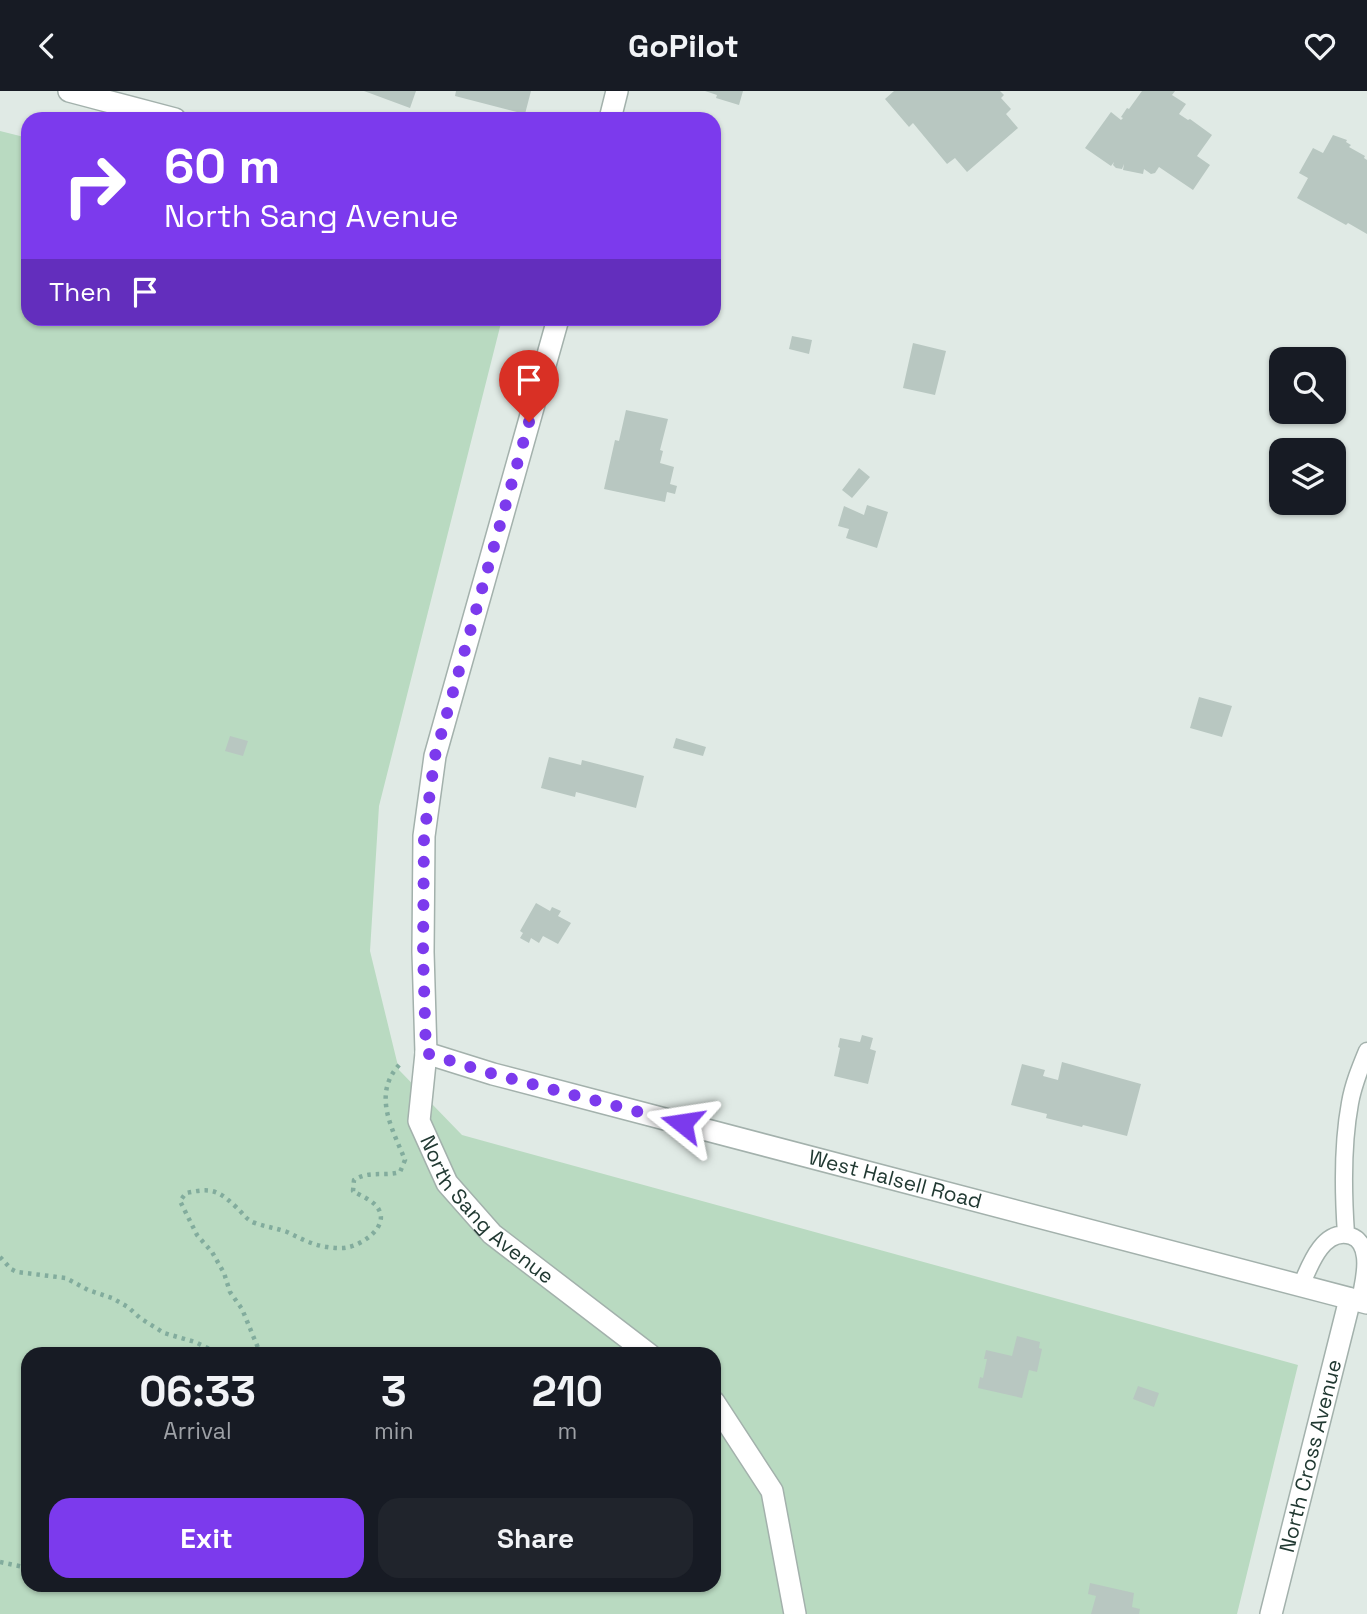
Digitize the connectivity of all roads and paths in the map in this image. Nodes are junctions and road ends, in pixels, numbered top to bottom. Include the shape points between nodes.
1 (69, 91) edge
2 (617, 91) edge
3 (148, 112) edge
4 (612, 112) edge
5 (556, 326) edge
6 (1367, 1051) edge
7 (426, 1053) junction
8 (1346, 1234) junction
9 (0, 1257) edge
10 (1301, 1286) junction
11 (1359, 1301) edge
12 (205, 1347) edge
13 (258, 1347) edge
14 (640, 1347) edge
15 (721, 1413) edge
16 (0, 1562) edge
17 (21, 1566) edge
18 (795, 1614) edge
19 (1271, 1614) edge

1 - 3 street
2 - 4 street
5 - 7 street, North Sang Avenue via 435,756 424,836
6 - 8 lane via 1350,1102 1343,1199
7 - 10 street, West Halsell Road
7 - 13 path via 410,1054 396,1068 387,1089 386,1112 405,1160 400,1172 363,1174 354,1180 353,1191 379,1210 381,1222 368,1238 349,1247 306,1242 248,1220 235,1206 205,1189 186,1193 180,1201 224,1273
7 - 14 street, North Sang Avenue via 419,1121 447,1183 492,1234
8 - 10 lane via 1325,1243
8 - 11 lane via 1362,1245 1365,1257
9 - 12 path via 17,1272 66,1278 112,1298 164,1333
10 - 11 street, West Halsell Road
11 - 19 street, North Cross Avenue
15 - 18 street via 772,1491
16 - 17 path

